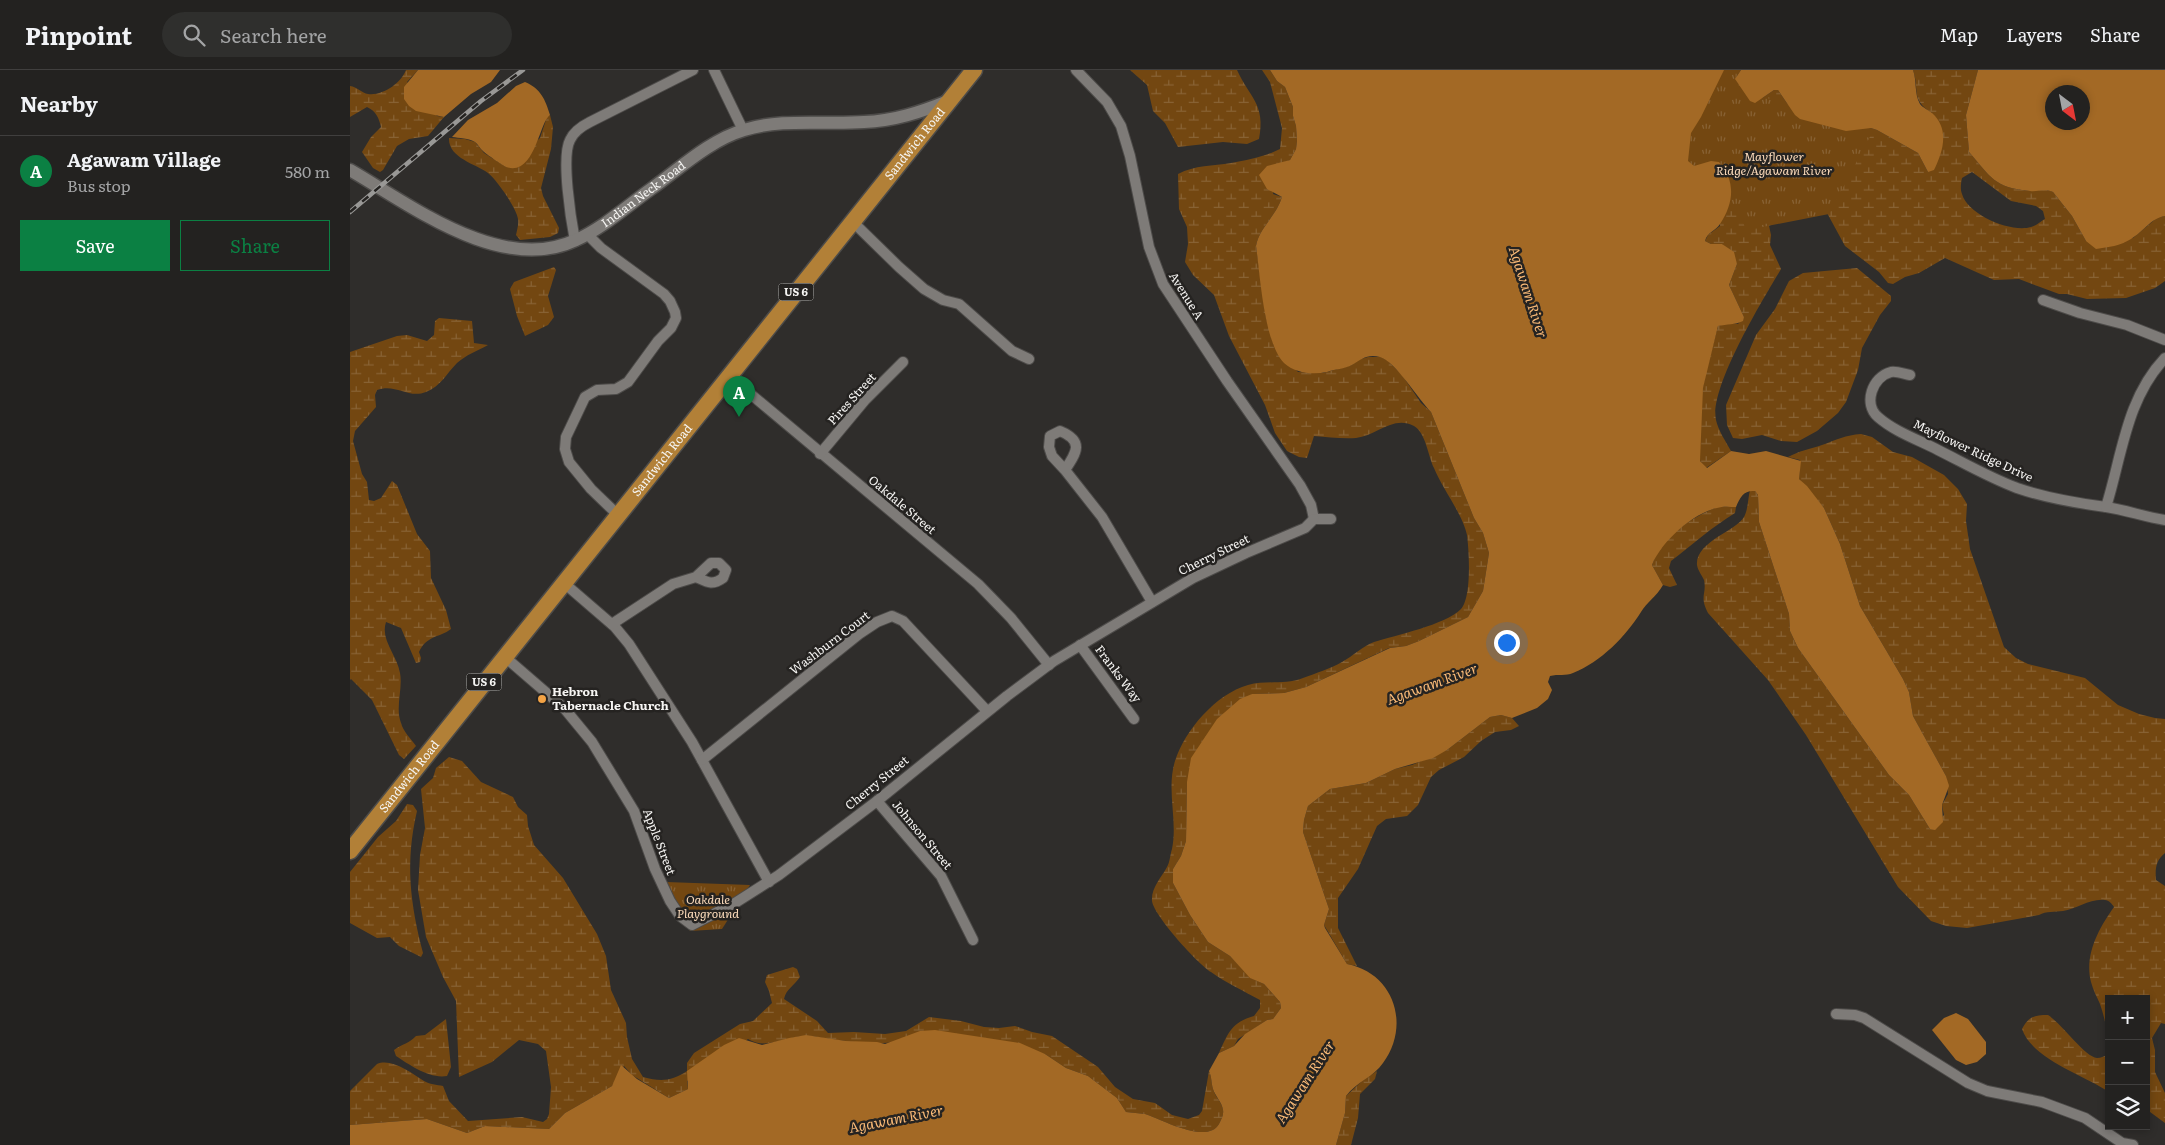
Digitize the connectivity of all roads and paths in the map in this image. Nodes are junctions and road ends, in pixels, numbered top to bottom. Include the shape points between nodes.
1 (693, 70) edge
2 (714, 70) edge
3 (974, 70) edge
4 (1076, 70) edge
5 (948, 101) junction
6 (743, 130) junction
7 (350, 170) edge
8 (853, 222) junction
9 (587, 234) junction
10 (575, 241) junction
11 (2043, 300) dead end
12 (2165, 340) edge
13 (2165, 358) edge
14 (1029, 359) dead end
15 (903, 362) dead end
16 (1910, 375) dead end
17 (729, 376) junction
18 (820, 454) junction
19 (1065, 470) dead end
20 (2106, 507) junction
21 (618, 515) junction
22 (1314, 518) junction
23 (1332, 519) dead end
24 (2165, 520) edge
25 (696, 577) dead end
26 (564, 583) junction
27 (1152, 602) junction
28 (612, 624) junction
29 (1080, 645) junction
30 (505, 657) junction
31 (1049, 665) junction
32 (988, 711) junction
33 (1134, 719) dead end
34 (702, 760) junction
35 (876, 801) junction
36 (350, 851) edge
37 (769, 882) junction
38 (973, 940) dead end
39 (1836, 1014) dead end
40 (2133, 1145) edge

1 - 10 street via 590,122 572,136 567,161
2 - 6 street
3 - 5 main road, Sandwich Road / US 6
4 - 22 street, Avenue A via 1107,102 1121,126 1149,247 1163,284 1302,490 1314,511
5 - 6 street, Indian Neck Road via 910,116 886,120 781,124
5 - 8 main road, Sandwich Road / US 6
6 - 9 street, Indian Neck Road via 700,154
7 - 10 street, Indian Neck Road via 443,224 490,242 530,250
8 - 14 street via 924,289 942,300 959,304 1012,350
8 - 17 main road, Sandwich Road / US 6
9 - 10 street, Indian Neck Road
9 - 21 street via 600,248 664,294 676,315 671,328 628,382 616,389 597,390 584,397 566,437 569,462
11 - 12 street
13 - 20 street via 2134,408
15 - 18 street, Pires Street via 865,400
16 - 20 street, Mayflower Ridge Drive via 1892,372 1874,386 1871,406 1883,421 2015,487 2066,501
17 - 18 street, Oakdale Street
17 - 21 main road, Sandwich Road / US 6
18 - 31 street, Oakdale Street via 978,584
19 - 27 street via 1102,517
20 - 24 street, Mayflower Ridge Drive
21 - 26 main road, Sandwich Road / US 6
22 - 23 street
22 - 27 street, Cherry Street via 1305,528 1216,566
25 - 28 street via 673,584
26 - 28 street
26 - 30 main road, Sandwich Road / US 6
27 - 29 street, Cherry Street
28 - 34 street via 630,644
29 - 31 street, Cherry Street
29 - 33 street, Franks Way
30 - 36 main road, Sandwich Road / US 6
30 - 37 street, Apple Street via 556,701 592,742 634,811 662,885 683,919 694,924
31 - 32 street, Cherry Street
32 - 34 street, Washburn Court via 903,620 892,616 868,628
32 - 35 street, Cherry Street
34 - 37 street
35 - 37 street, Cherry Street
35 - 38 street, Johnson Street via 941,876
39 - 40 street via 1864,1018 1968,1083 2042,1102 2085,1118 2122,1143

